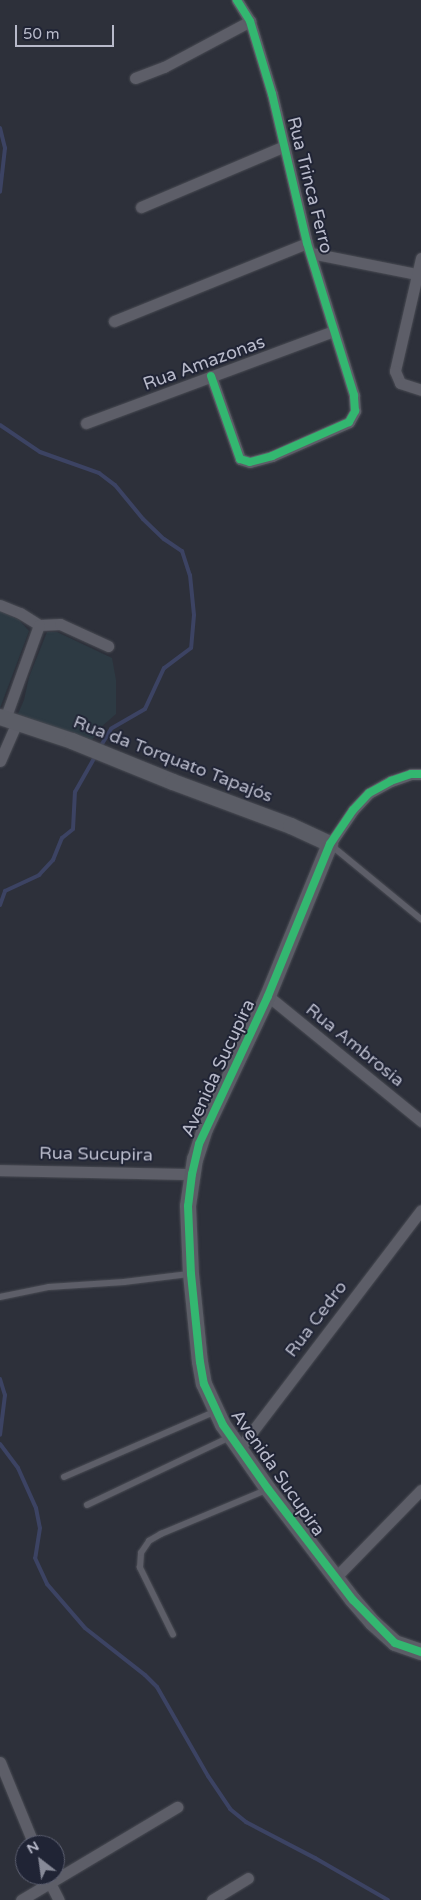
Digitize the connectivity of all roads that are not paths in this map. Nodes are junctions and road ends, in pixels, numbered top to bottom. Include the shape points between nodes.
1 (237, 0) edge
2 (250, 21) junction
3 (135, 78) dead end
4 (285, 146) junction
5 (141, 207) dead end
6 (309, 248) junction
7 (421, 258) edge
8 (420, 274) edge
9 (114, 321) dead end
10 (332, 331) junction
11 (211, 376) junction
12 (421, 390) edge
13 (86, 423) dead end
14 (0, 605) edge
15 (39, 625) junction
16 (108, 646) dead end
17 (7, 719) edge
18 (0, 760) edge
19 (421, 774) edge
20 (330, 844) junction
21 (421, 919) edge
22 (268, 996) junction
23 (421, 1121) edge
24 (0, 1170) edge
25 (192, 1174) junction
26 (421, 1210) edge
27 (191, 1274) junction
28 (0, 1297) edge
29 (216, 1412) junction
30 (235, 1443) junction
31 (64, 1477) dead end
32 (268, 1489) junction
33 (421, 1490) edge
34 (87, 1505) dead end
35 (336, 1578) junction
36 (173, 1635) dead end
37 (421, 1652) edge
38 (0, 1762) edge
39 (177, 1807) dead end
40 (30, 1835) edge
41 (65, 1870) edge
42 (248, 1878) dead end
43 (42, 1885) edge
44 (51, 1885) edge
45 (22, 1900) edge
46 (59, 1900) edge
47 (212, 1900) edge

1 - 2 street, Rua Trinca Ferro
2 - 3 street via 164,67
2 - 4 street, Rua Trinca Ferro
4 - 5 street
4 - 6 street, Rua Trinca Ferro
6 - 8 street
6 - 9 street
6 - 10 street, Rua Trinca Ferro
7 - 8 street
8 - 12 street via 395,371 400,383
10 - 11 street, Rua Amazonas
10 - 11 street, Rua Trinca Ferro via 356,411 349,422 272,456 250,462 240,458
11 - 13 street, Rua Amazonas
14 - 15 street
15 - 16 street via 60,624
15 - 17 street
17 - 18 street
17 - 20 street, Rua da Torquato Tapajós via 72,741
19 - 20 street via 391,781 370,793 353,810
20 - 21 lane
20 - 22 street, Avenida Sucupira
22 - 23 street, Rua Ambrosia
22 - 25 street, Avenida Sucupira via 205,1129
24 - 25 street, Rua Sucupira
25 - 27 street, Avenida Sucupira via 188,1206
26 - 30 street, Rua Cedro
27 - 28 lane via 49,1287
27 - 29 street, Avenida Sucupira via 204,1384
29 - 30 street, Avenida Sucupira
29 - 31 lane
30 - 32 street, Avenida Sucupira
30 - 34 lane
32 - 35 street, Avenida Sucupira
32 - 36 lane via 161,1534 149,1541 141,1553 140,1568
33 - 35 street
35 - 37 street, Avenida Sucupira via 373,1623 395,1643
38 - 40 street
39 - 41 street
42 - 47 street
43 - 45 street
44 - 46 street

